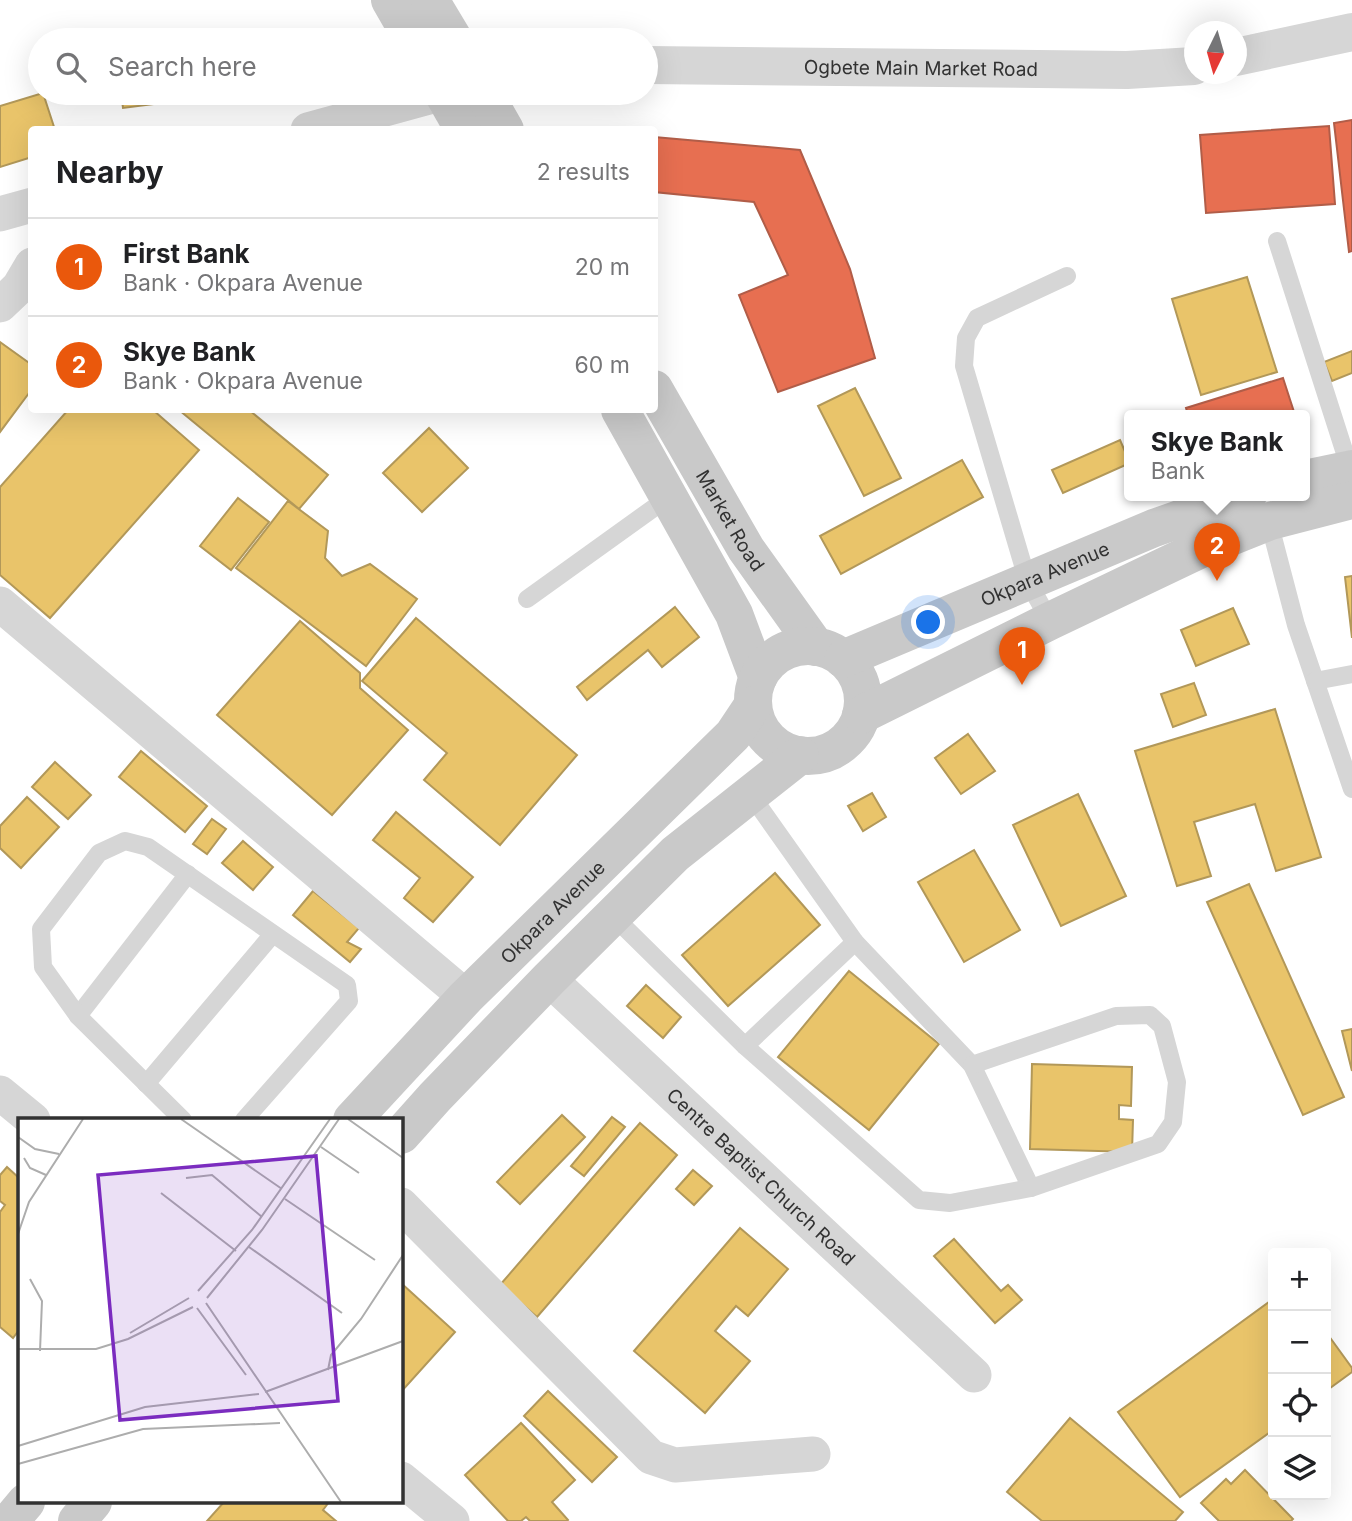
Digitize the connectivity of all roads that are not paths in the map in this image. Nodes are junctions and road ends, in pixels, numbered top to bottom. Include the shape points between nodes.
1 (390, 0) edge
2 (430, 0) edge
3 (406, 28) edge
4 (447, 28) edge
5 (1352, 33) edge
6 (1247, 55) edge
7 (658, 65) edge
8 (1184, 67) edge
9 (399, 105) edge
10 (450, 105) edge
11 (491, 105) edge
12 (322, 126) edge
13 (462, 126) edge
14 (503, 126) edge
15 (28, 206) edge
16 (0, 214) edge
17 (1277, 241) dead end
18 (28, 272) edge
19 (1067, 275) dead end
20 (0, 305) edge
21 (658, 396) edge
22 (622, 413) edge
23 (1310, 479) edge
24 (1352, 480) edge
25 (1310, 491) edge
26 (669, 497) junction
27 (1258, 504) edge
28 (1028, 582) junction
29 (527, 599) dead end
30 (0, 604) edge
31 (1050, 621) junction
32 (829, 653) junction
33 (1352, 674) edge
34 (1315, 681) junction
35 (755, 691) junction
36 (861, 715) junction
37 (800, 755) junction
38 (1348, 763) edge
39 (1352, 789) edge
40 (751, 795) junction
41 (188, 874) junction
42 (613, 916) junction
43 (273, 934) junction
44 (855, 942) junction
45 (549, 979) junction
46 (466, 997) junction
47 (78, 1016) junction
48 (745, 1046) junction
49 (972, 1065) junction
50 (146, 1084) junction
51 (377, 1091) junction
52 (0, 1093) edge
53 (31, 1118) edge
54 (181, 1118) edge
55 (246, 1118) edge
56 (354, 1118) edge
57 (396, 1118) edge
58 (405, 1130) edge
59 (1031, 1188) junction
60 (402, 1206) edge
61 (974, 1376) dead end
62 (813, 1454) dead end
63 (402, 1480) edge
64 (24, 1504) edge
65 (91, 1504) edge
66 (10, 1521) edge
67 (77, 1521) edge
68 (452, 1521) edge

1 - 3 main road
2 - 4 main road
5 - 6 street
7 - 8 street, Ogbete Main Market Road via 1127,70
9 - 12 street
10 - 13 main road
11 - 14 main road
15 - 16 street
17 - 24 lane
18 - 20 street
19 - 28 lane via 977,318 966,338 964,366
21 - 32 main road, Market Road via 746,549
22 - 26 main road
23 - 24 main road
24 - 25 main road, Okpara Avenue
26 - 29 lane
26 - 35 main road via 734,614
27 - 28 main road, Okpara Avenue via 1154,528
27 - 31 main road, Okpara Avenue via 1205,547
27 - 34 lane
28 - 31 lane
28 - 32 main road, Okpara Avenue
30 - 46 street
31 - 36 main road, Okpara Avenue
32 - 35 main road via 798,647 781,653 768,663
32 - 36 main road via 853,671 860,684
33 - 34 lane
34 - 38 lane
35 - 37 main road via 757,723 767,739
35 - 46 main road, Okpara Avenue via 733,735
36 - 37 main road via 838,746 827,753
37 - 40 main road
38 - 39 lane
40 - 42 main road via 675,854
40 - 44 lane
41 - 43 lane
41 - 47 lane
41 - 47 lane via 148,847 125,841 99,853 41,929 43,967
42 - 45 main road
42 - 48 lane
43 - 50 lane
43 - 55 lane via 347,985 349,1001
44 - 48 lane
44 - 49 lane
45 - 58 main road
45 - 61 street, Centre Baptist Church Road
46 - 51 main road, Okpara Avenue
47 - 50 lane
48 - 59 lane via 919,1200 950,1203
49 - 59 lane
49 - 59 lane via 1116,1016 1150,1015 1162,1026 1177,1082 1173,1122 1158,1144
50 - 54 lane
51 - 56 main road, Okpara Avenue
51 - 57 main road
52 - 53 street
60 - 62 street via 651,1457 675,1465
63 - 68 street
64 - 66 main road
65 - 67 main road

